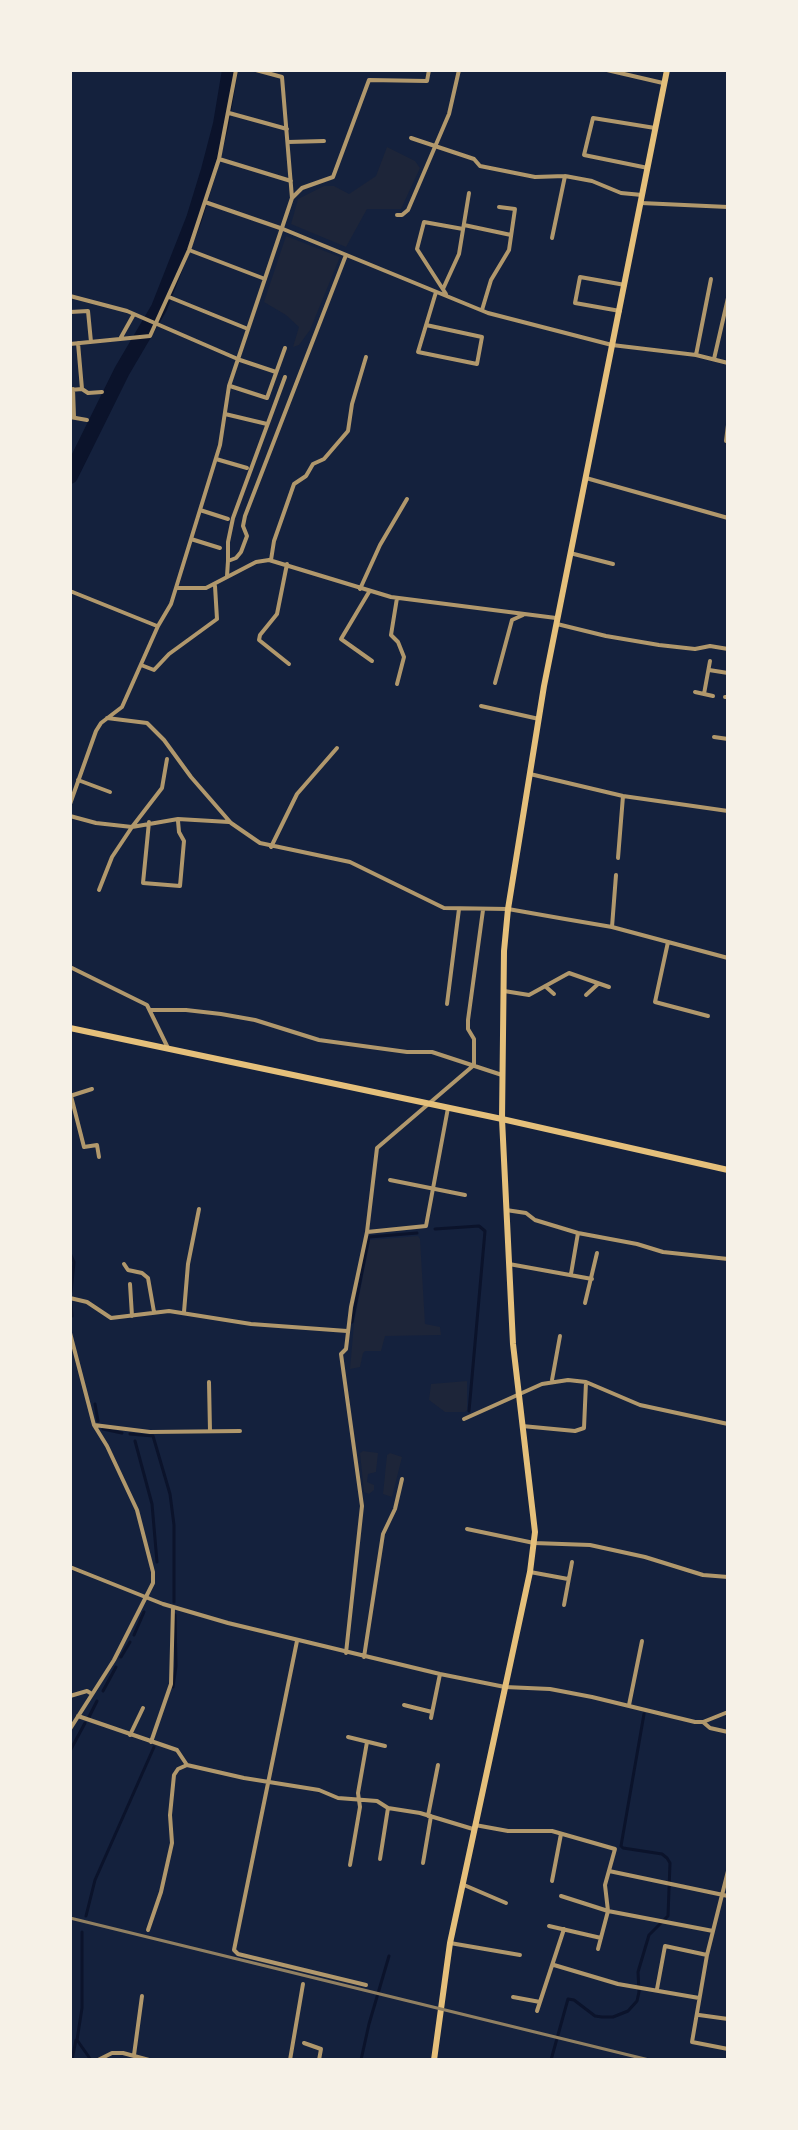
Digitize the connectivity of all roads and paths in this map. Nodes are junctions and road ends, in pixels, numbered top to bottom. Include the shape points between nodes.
1 (236, 70) edge
2 (256, 70) edge
3 (429, 70) edge
4 (459, 70) edge
5 (607, 70) edge
6 (667, 70) edge
7 (664, 83) junction
8 (229, 113) junction
9 (656, 128) junction
10 (287, 129) junction
11 (411, 138) dead end
12 (324, 141) dead end
13 (288, 142) junction
14 (435, 146) junction
15 (219, 159) junction
16 (648, 168) junction
17 (565, 176) junction
18 (291, 181) junction
19 (469, 193) dead end
20 (292, 198) junction
21 (642, 199) junction
22 (205, 202) junction
23 (499, 207) dead end
24 (728, 207) edge
25 (397, 215) dead end
26 (464, 227) junction
27 (283, 229) junction
28 (511, 235) junction
29 (552, 238) dead end
30 (189, 250) junction
31 (346, 255) junction
32 (266, 279) junction
33 (711, 279) dead end
34 (625, 285) junction
35 (443, 289) junction
36 (436, 292) junction
37 (70, 296) edge
38 (447, 296) junction
39 (169, 297) junction
40 (728, 298) edge
41 (482, 310) junction
42 (620, 311) junction
43 (70, 312) edge
44 (134, 314) junction
45 (156, 323) junction
46 (426, 325) junction
47 (249, 329) junction
48 (120, 339) junction
49 (91, 342) junction
50 (78, 343) junction
51 (70, 344) edge
52 (612, 345) junction
53 (285, 348) dead end
54 (696, 355) junction
55 (366, 357) dead end
56 (714, 359) junction
57 (240, 360) junction
58 (728, 363) edge
59 (276, 372) junction
60 (285, 377) dead end
61 (229, 386) junction
62 (82, 389) junction
63 (72, 390) edge
64 (102, 392) dead end
65 (225, 414) junction
66 (72, 417) edge
67 (87, 420) dead end
68 (267, 424) junction
69 (728, 425) edge
70 (726, 441) dead end
71 (216, 459) junction
72 (247, 468) dead end
73 (586, 478) junction
74 (407, 499) dead end
75 (200, 510) junction
76 (728, 518) edge
77 (228, 519) dead end
78 (191, 539) junction
79 (220, 548) dead end
80 (570, 553) junction
81 (271, 560) junction
82 (228, 561) junction
83 (287, 564) junction
84 (613, 564) dead end
85 (227, 576) junction
86 (215, 584) junction
87 (176, 588) junction
88 (360, 589) junction
89 (70, 591) edge
90 (369, 592) junction
91 (397, 598) junction
92 (526, 614) junction
93 (557, 621) junction
94 (158, 626) junction
95 (728, 649) edge
96 (372, 661) dead end
97 (710, 661) dead end
98 (289, 664) dead end
99 (141, 665) junction
100 (709, 670) junction
101 (728, 673) edge
102 (495, 683) dead end
103 (397, 684) dead end
104 (695, 692) dead end
105 (704, 694) junction
106 (713, 696) dead end
107 (481, 706) dead end
108 (107, 718) junction
109 (539, 719) junction
110 (714, 737) dead end
111 (728, 739) edge
112 (337, 748) dead end
113 (167, 759) dead end
114 (529, 774) junction
115 (78, 780) junction
116 (110, 792) dead end
117 (623, 796) junction
118 (70, 804) edge
119 (728, 811) edge
120 (70, 816) edge
121 (178, 819) junction
122 (149, 822) junction
123 (231, 823) junction
124 (132, 827) junction
125 (271, 847) junction
126 (618, 858) dead end
127 (616, 875) dead end
128 (99, 890) dead end
129 (459, 909) junction
130 (508, 909) junction
131 (483, 910) junction
132 (612, 927) junction
133 (668, 942) junction
134 (728, 958) edge
135 (70, 967) edge
136 (598, 984) junction
137 (545, 986) junction
138 (609, 987) dead end
139 (504, 991) junction
140 (554, 994) dead end
141 (586, 995) dead end
142 (447, 1004) dead end
143 (150, 1010) junction
144 (708, 1016) dead end
145 (70, 1028) edge
146 (168, 1048) junction
147 (474, 1065) junction
148 (502, 1075) junction
149 (92, 1089) dead end
150 (70, 1096) edge
151 (429, 1104) junction
152 (448, 1108) junction
153 (502, 1119) junction
154 (99, 1157) dead end
155 (728, 1170) edge
156 (390, 1180) dead end
157 (434, 1189) junction
158 (465, 1195) dead end
159 (199, 1209) dead end
160 (506, 1210) junction
161 (367, 1232) junction
162 (578, 1233) junction
163 (597, 1253) dead end
164 (728, 1259) edge
165 (124, 1264) dead end
166 (509, 1264) junction
167 (571, 1276) junction
168 (592, 1279) junction
169 (130, 1284) dead end
170 (70, 1298) edge
171 (585, 1303) dead end
172 (154, 1312) junction
173 (184, 1312) junction
174 (132, 1316) junction
175 (347, 1331) junction
176 (70, 1333) edge
177 (560, 1336) dead end
178 (552, 1380) junction
179 (209, 1382) dead end
180 (586, 1382) junction
181 (518, 1395) junction
182 (464, 1419) dead end
183 (728, 1424) edge
184 (94, 1425) junction
185 (522, 1426) junction
186 (210, 1431) junction
187 (240, 1431) dead end
188 (402, 1479) dead end
189 (467, 1529) dead end
190 (534, 1543) junction
191 (572, 1562) dead end
192 (70, 1567) edge
193 (530, 1572) junction
194 (728, 1577) edge
195 (568, 1579) junction
196 (146, 1596) junction
197 (564, 1605) dead end
198 (173, 1607) junction
199 (297, 1641) junction
200 (642, 1641) dead end
201 (346, 1653) junction
202 (364, 1657) junction
203 (440, 1674) junction
204 (505, 1687) junction
205 (92, 1694) junction
206 (70, 1696) edge
207 (404, 1705) dead end
208 (629, 1705) junction
209 (143, 1708) dead end
210 (432, 1712) junction
211 (728, 1712) edge
212 (78, 1716) junction
213 (431, 1718) dead end
214 (703, 1722) junction
215 (70, 1729) edge
216 (728, 1732) edge
217 (130, 1735) junction
218 (348, 1737) dead end
219 (151, 1742) junction
220 (367, 1742) junction
221 (385, 1746) dead end
222 (187, 1765) junction
223 (438, 1765) dead end
224 (268, 1780) junction
225 (359, 1800) junction
226 (388, 1808) junction
227 (429, 1816) junction
228 (474, 1827) junction
229 (561, 1834) junction
230 (380, 1859) dead end
231 (423, 1863) dead end
232 (350, 1865) dead end
233 (609, 1871) junction
234 (728, 1871) edge
235 (552, 1881) dead end
236 (461, 1884) junction
237 (561, 1896) dead end
238 (726, 1896) edge
239 (506, 1903) dead end
240 (608, 1911) junction
241 (549, 1926) dead end
242 (564, 1929) junction
243 (148, 1930) dead end
244 (713, 1931) junction
245 (601, 1938) junction
246 (450, 1943) junction
247 (598, 1949) dead end
248 (520, 1955) dead end
249 (707, 1955) junction
250 (554, 1965) junction
251 (303, 1984) dead end
252 (366, 1985) dead end
253 (657, 1989) junction
254 (142, 1996) dead end
255 (513, 1997) dead end
256 (700, 1998) junction
257 (540, 2002) junction
258 (537, 2011) dead end
259 (698, 2015) junction
260 (728, 2019) edge
261 (304, 2043) dead end
262 (728, 2049) edge
263 (134, 2055) junction
264 (98, 2060) edge
265 (149, 2060) edge
266 (290, 2060) edge
267 (319, 2060) edge
268 (434, 2060) edge

1 - 8 street
2 - 10 street via 282,77
3 - 20 street via 427,81 369,80 333,177 302,188
4 - 14 street
5 - 7 street
6 - 7 main road
7 - 9 main road
8 - 10 street
8 - 15 street
9 - 16 main road
9 - 16 street via 593,118 584,155
10 - 13 street
11 - 14 street
12 - 13 street
13 - 18 street
14 - 17 street via 480,166 535,177
14 - 25 street via 408,210
15 - 18 street
15 - 22 street
16 - 21 main road
17 - 21 street
17 - 29 street
18 - 20 street
19 - 26 street
20 - 27 street
21 - 24 street
21 - 34 main road
22 - 27 street
22 - 30 street
23 - 28 street via 515,209
26 - 28 street
26 - 35 street
26 - 35 street via 424,222 417,249
27 - 31 street
27 - 32 street
28 - 41 street
30 - 32 street
30 - 39 street
31 - 36 street
31 - 82 street via 245,516 247,536 241,552
32 - 47 street
33 - 54 street
34 - 42 main road
34 - 42 street via 580,277 575,303
35 - 38 street
36 - 38 street
36 - 46 street
37 - 44 street
38 - 41 street
39 - 45 street
39 - 47 street
40 - 56 street
41 - 52 street
42 - 52 main road
43 - 49 street via 88,311
44 - 45 street
44 - 48 street
45 - 48 street via 150,336
45 - 57 street
46 - 46 street via 418,352 477,364 482,337
47 - 57 street
48 - 49 street
49 - 50 street
50 - 51 street
50 - 62 street
52 - 54 street
52 - 73 main road
53 - 59 street
54 - 56 street
55 - 81 street via 348,431 294,484
56 - 58 street
57 - 59 street
57 - 61 street
59 - 61 street via 267,398
60 - 68 street
61 - 65 street
62 - 63 street
62 - 64 street
63 - 66 street
65 - 68 street
65 - 71 street
66 - 67 street
68 - 82 street via 233,518
69 - 70 street
71 - 72 street
71 - 75 street
73 - 76 street
73 - 80 main road
74 - 88 street
75 - 77 street
75 - 78 street
78 - 79 street
78 - 87 street
80 - 84 street
80 - 93 main road
81 - 83 street
81 - 85 street
82 - 85 street
83 - 88 street
83 - 98 street via 277,614 259,640
85 - 86 street
86 - 87 street
86 - 99 street via 217,619 154,670
87 - 94 street
88 - 90 street
89 - 94 street
90 - 91 street
90 - 96 street via 341,639
91 - 92 street
91 - 103 street via 391,635 403,650 404,667
92 - 93 street
92 - 102 street via 512,620
93 - 95 street via 659,645
93 - 109 main road
94 - 99 street
97 - 100 street
99 - 108 street via 122,707
100 - 101 street
100 - 105 street
104 - 105 street
105 - 106 street
107 - 109 street
108 - 115 street via 96,731
108 - 123 street via 147,723
109 - 114 main road
110 - 111 street
112 - 125 street via 297,794
113 - 124 street via 162,788
114 - 117 street
114 - 130 main road
115 - 116 street
115 - 118 street
117 - 119 street
117 - 126 street
120 - 124 street
121 - 122 street
121 - 122 street via 184,841 180,886 143,883
121 - 123 street
122 - 124 street
123 - 125 street
124 - 128 street
125 - 129 street via 332,856 444,908
127 - 132 street
129 - 131 street
129 - 142 street
130 - 131 street
130 - 132 street
130 - 139 main road
131 - 147 street via 468,1020
132 - 133 street
133 - 134 street
133 - 144 street via 655,1002
135 - 143 street
136 - 137 street via 569,973
136 - 138 street
136 - 141 street
137 - 139 street via 529,995
137 - 140 street
139 - 148 main road
143 - 146 street
143 - 147 street via 221,1014 319,1040 432,1052
145 - 146 main road
146 - 151 main road
147 - 148 street
147 - 151 street
148 - 153 main road
149 - 150 street
150 - 154 street via 84,1147 97,1145
151 - 152 main road
151 - 161 street via 377,1148
152 - 153 main road
152 - 157 street
153 - 155 main road
153 - 160 main road
156 - 157 street
157 - 158 street
157 - 161 street via 426,1226
159 - 173 street
160 - 162 street
160 - 166 main road
161 - 175 street
162 - 164 street via 663,1252
162 - 167 street
163 - 168 street
165 - 172 street via 148,1278
166 - 167 street
166 - 181 main road
167 - 168 street
168 - 171 street
169 - 174 street
170 - 174 street via 111,1318
172 - 173 street
172 - 174 street
173 - 175 street via 251,1324
175 - 201 street via 341,1354 362,1506
176 - 184 street
177 - 178 street
178 - 180 street
178 - 181 street
179 - 186 street
180 - 183 street via 640,1405
180 - 185 street via 584,1428
181 - 182 street
181 - 185 main road
184 - 186 street via 150,1432
184 - 196 street via 137,1510 153,1572
185 - 190 main road
186 - 187 street
188 - 202 street via 383,1534
189 - 190 street
190 - 193 main road
190 - 194 street via 590,1545
191 - 195 street
192 - 196 street
193 - 195 street
193 - 204 main road
195 - 197 street
196 - 198 street
196 - 205 street
198 - 199 street
198 - 219 street via 171,1684
199 - 201 street
199 - 224 street
200 - 208 street
201 - 202 street
202 - 203 street
203 - 204 street
203 - 210 street
204 - 208 street via 550,1689
204 - 228 main road
205 - 206 street
205 - 212 street
207 - 210 street
208 - 214 street
209 - 217 street
210 - 213 street
211 - 214 street
212 - 215 street
212 - 217 street
214 - 216 street
217 - 219 street
218 - 220 street
219 - 222 street via 177,1750
220 - 221 street
220 - 225 street
222 - 224 street
222 - 243 street via 174,1775 172,1843
223 - 227 street
224 - 225 street
224 - 252 street via 234,1950
225 - 226 street
225 - 232 street
226 - 227 street
226 - 230 street
227 - 228 street
227 - 231 street
228 - 229 street
228 - 236 main road
229 - 233 street via 615,1849
229 - 235 street
233 - 238 street
233 - 240 street
234 - 238 street
236 - 239 street
236 - 246 main road
237 - 240 street
238 - 244 street
240 - 244 street
240 - 245 street
241 - 242 street
242 - 245 street
242 - 250 street
244 - 249 street
245 - 247 street
246 - 248 street
246 - 268 main road
249 - 253 street via 665,1946
249 - 256 street
250 - 253 street
250 - 257 street
251 - 266 street
253 - 256 street
254 - 263 street
255 - 257 street
256 - 259 street
257 - 258 street
259 - 260 street
259 - 262 street via 692,2042
261 - 267 street via 321,2049
263 - 264 street via 112,2053
263 - 265 street

